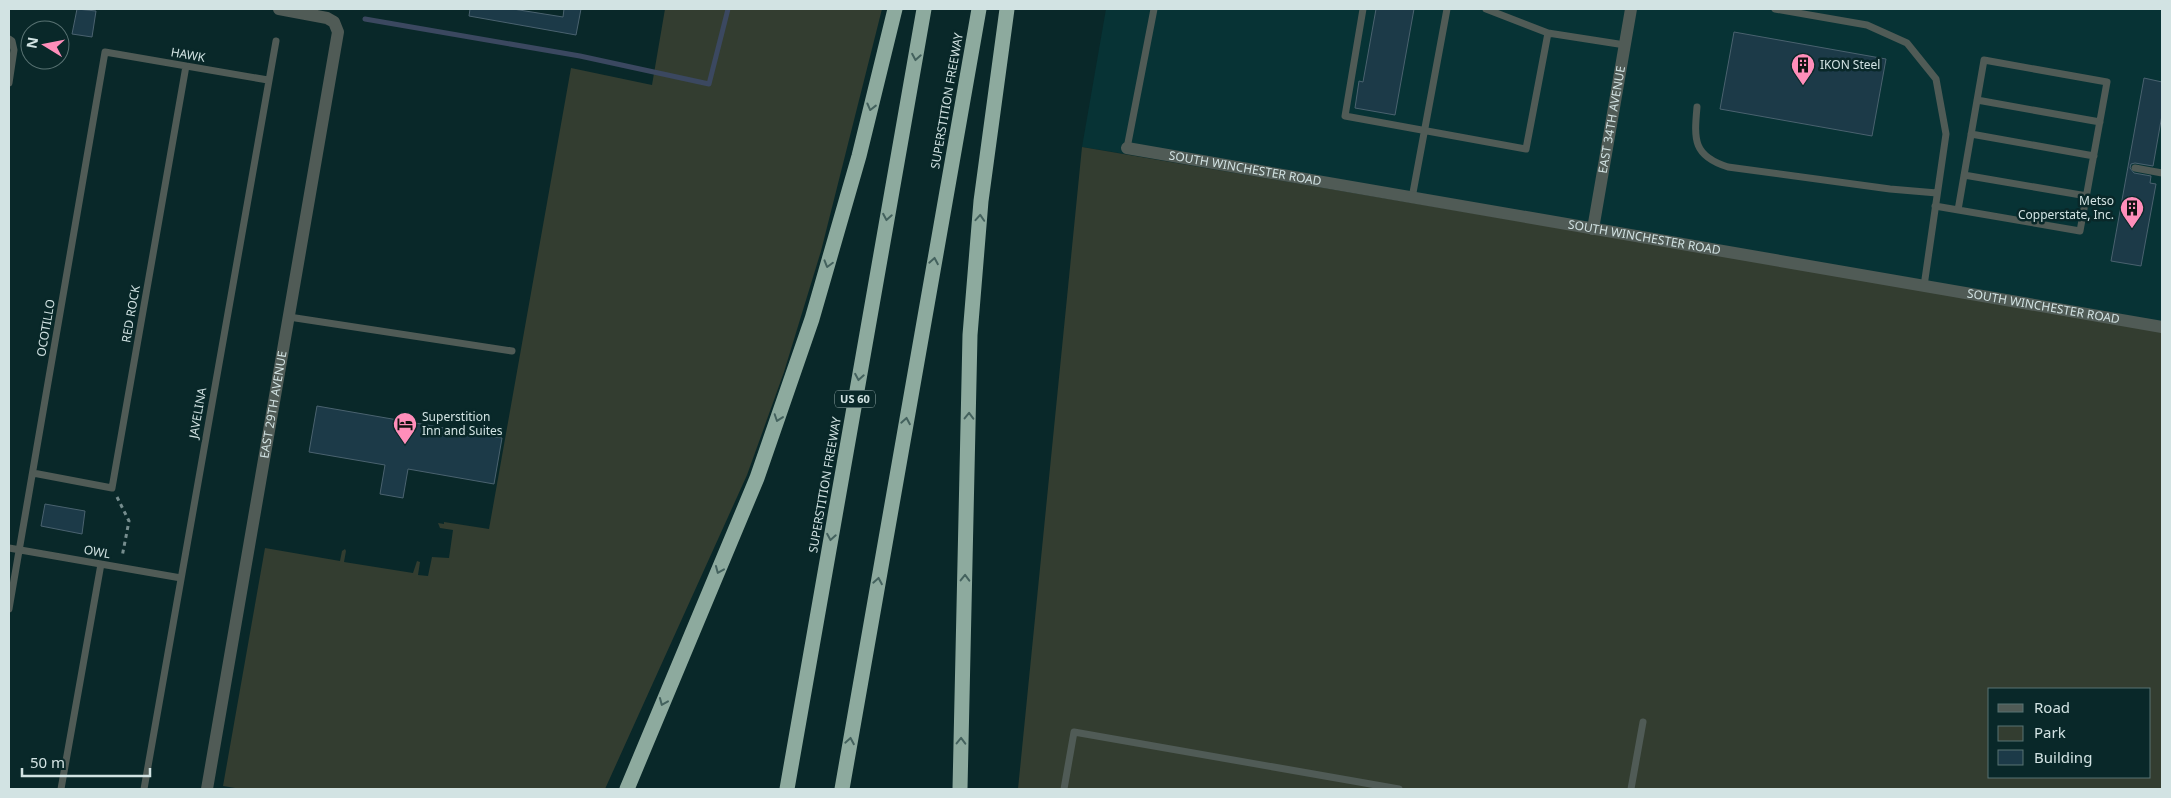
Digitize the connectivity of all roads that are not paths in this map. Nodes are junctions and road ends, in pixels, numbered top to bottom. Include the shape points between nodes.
1 (279, 9) edge
2 (895, 9) edge
3 (924, 9) edge
4 (978, 9) edge
5 (1007, 9) edge
6 (1154, 9) edge
7 (1364, 9) edge
8 (1447, 9) edge
9 (1486, 9) edge
10 (1631, 9) edge
11 (1775, 9) edge
12 (1548, 33) junction
13 (10, 40) edge
14 (276, 41) dead end
15 (1625, 45) junction
16 (105, 52) joint
17 (186, 66) junction
18 (268, 80) junction
19 (9, 83) edge
20 (1977, 100) junction
21 (1697, 107) dead end
22 (2100, 122) junction
23 (1424, 130) junction
24 (1971, 134) junction
25 (1127, 148) joint
26 (2094, 156) junction
27 (2134, 168) dead end
28 (2162, 173) edge
29 (1964, 175) junction
30 (1937, 193) junction
31 (2086, 196) junction
32 (1412, 198) junction
33 (1936, 206) junction
34 (1958, 210) junction
35 (1593, 229) junction
36 (1924, 286) junction
37 (289, 317) junction
38 (2162, 327) edge
39 (512, 351) dead end
40 (33, 473) junction
41 (9, 548) edge
42 (19, 550) junction
43 (101, 564) junction
44 (180, 578) junction
45 (9, 609) edge
46 (1642, 722) dead end
47 (61, 789) edge
48 (144, 789) edge
49 (207, 789) edge
50 (627, 789) edge
51 (787, 789) edge
52 (842, 789) edge
53 (960, 789) edge
54 (1064, 789) edge
55 (1399, 789) edge
56 (1631, 789) edge

1 - 37 street, EAST 29TH AVENUE via 314,14 334,22 338,32
2 -> 50 highway via 859,156 812,318 761,469
3 -> 51 highway, SUPERSTITION FREEWAY / US 60
52 -> 4 highway, SUPERSTITION FREEWAY
53 -> 5 highway via 970,335 981,201
6 - 25 lane
7 - 23 lane via 1344,116
8 - 23 lane
9 - 12 lane
10 - 15 street, EAST 34TH AVENUE
11 - 30 lane via 1867,25 1907,43 1936,79 1946,134
12 - 15 lane
12 - 23 lane via 1526,149
13 - 19 lane via 14,50
14 - 18 lane, JAVELINA
15 - 35 street, EAST 34TH AVENUE
16 - 17 lane, HAWK
16 - 40 lane, OCOTILLO
17 - 18 lane, HAWK
17 - 40 lane, RED ROCK via 112,488
18 - 44 lane, JAVELINA
20 - 22 lane
20 - 22 lane via 1984,60 2003,63 2107,82
20 - 24 lane
21 - 30 lane via 1695,133 1699,147 1710,161 1728,167
22 - 26 lane
23 - 32 lane
24 - 26 lane
24 - 29 lane
25 - 32 street, SOUTH WINCHESTER ROAD
26 - 31 lane
27 - 28 lane
29 - 31 lane
29 - 34 lane
30 - 33 lane
31 - 34 lane via 2080,232
32 - 35 street, SOUTH WINCHESTER ROAD
33 - 34 lane
33 - 36 lane
35 - 36 street, SOUTH WINCHESTER ROAD
36 - 38 street, SOUTH WINCHESTER ROAD
37 - 39 lane
37 - 49 street, EAST 29TH AVENUE
40 - 42 lane, OCOTILLO
41 - 42 lane, OWL
42 - 43 lane, OWL
42 - 45 lane, OCOTILLO
43 - 44 lane, OWL
43 - 47 lane
44 - 48 lane, JAVELINA
46 - 56 lane
54 - 55 lane via 1074,732

